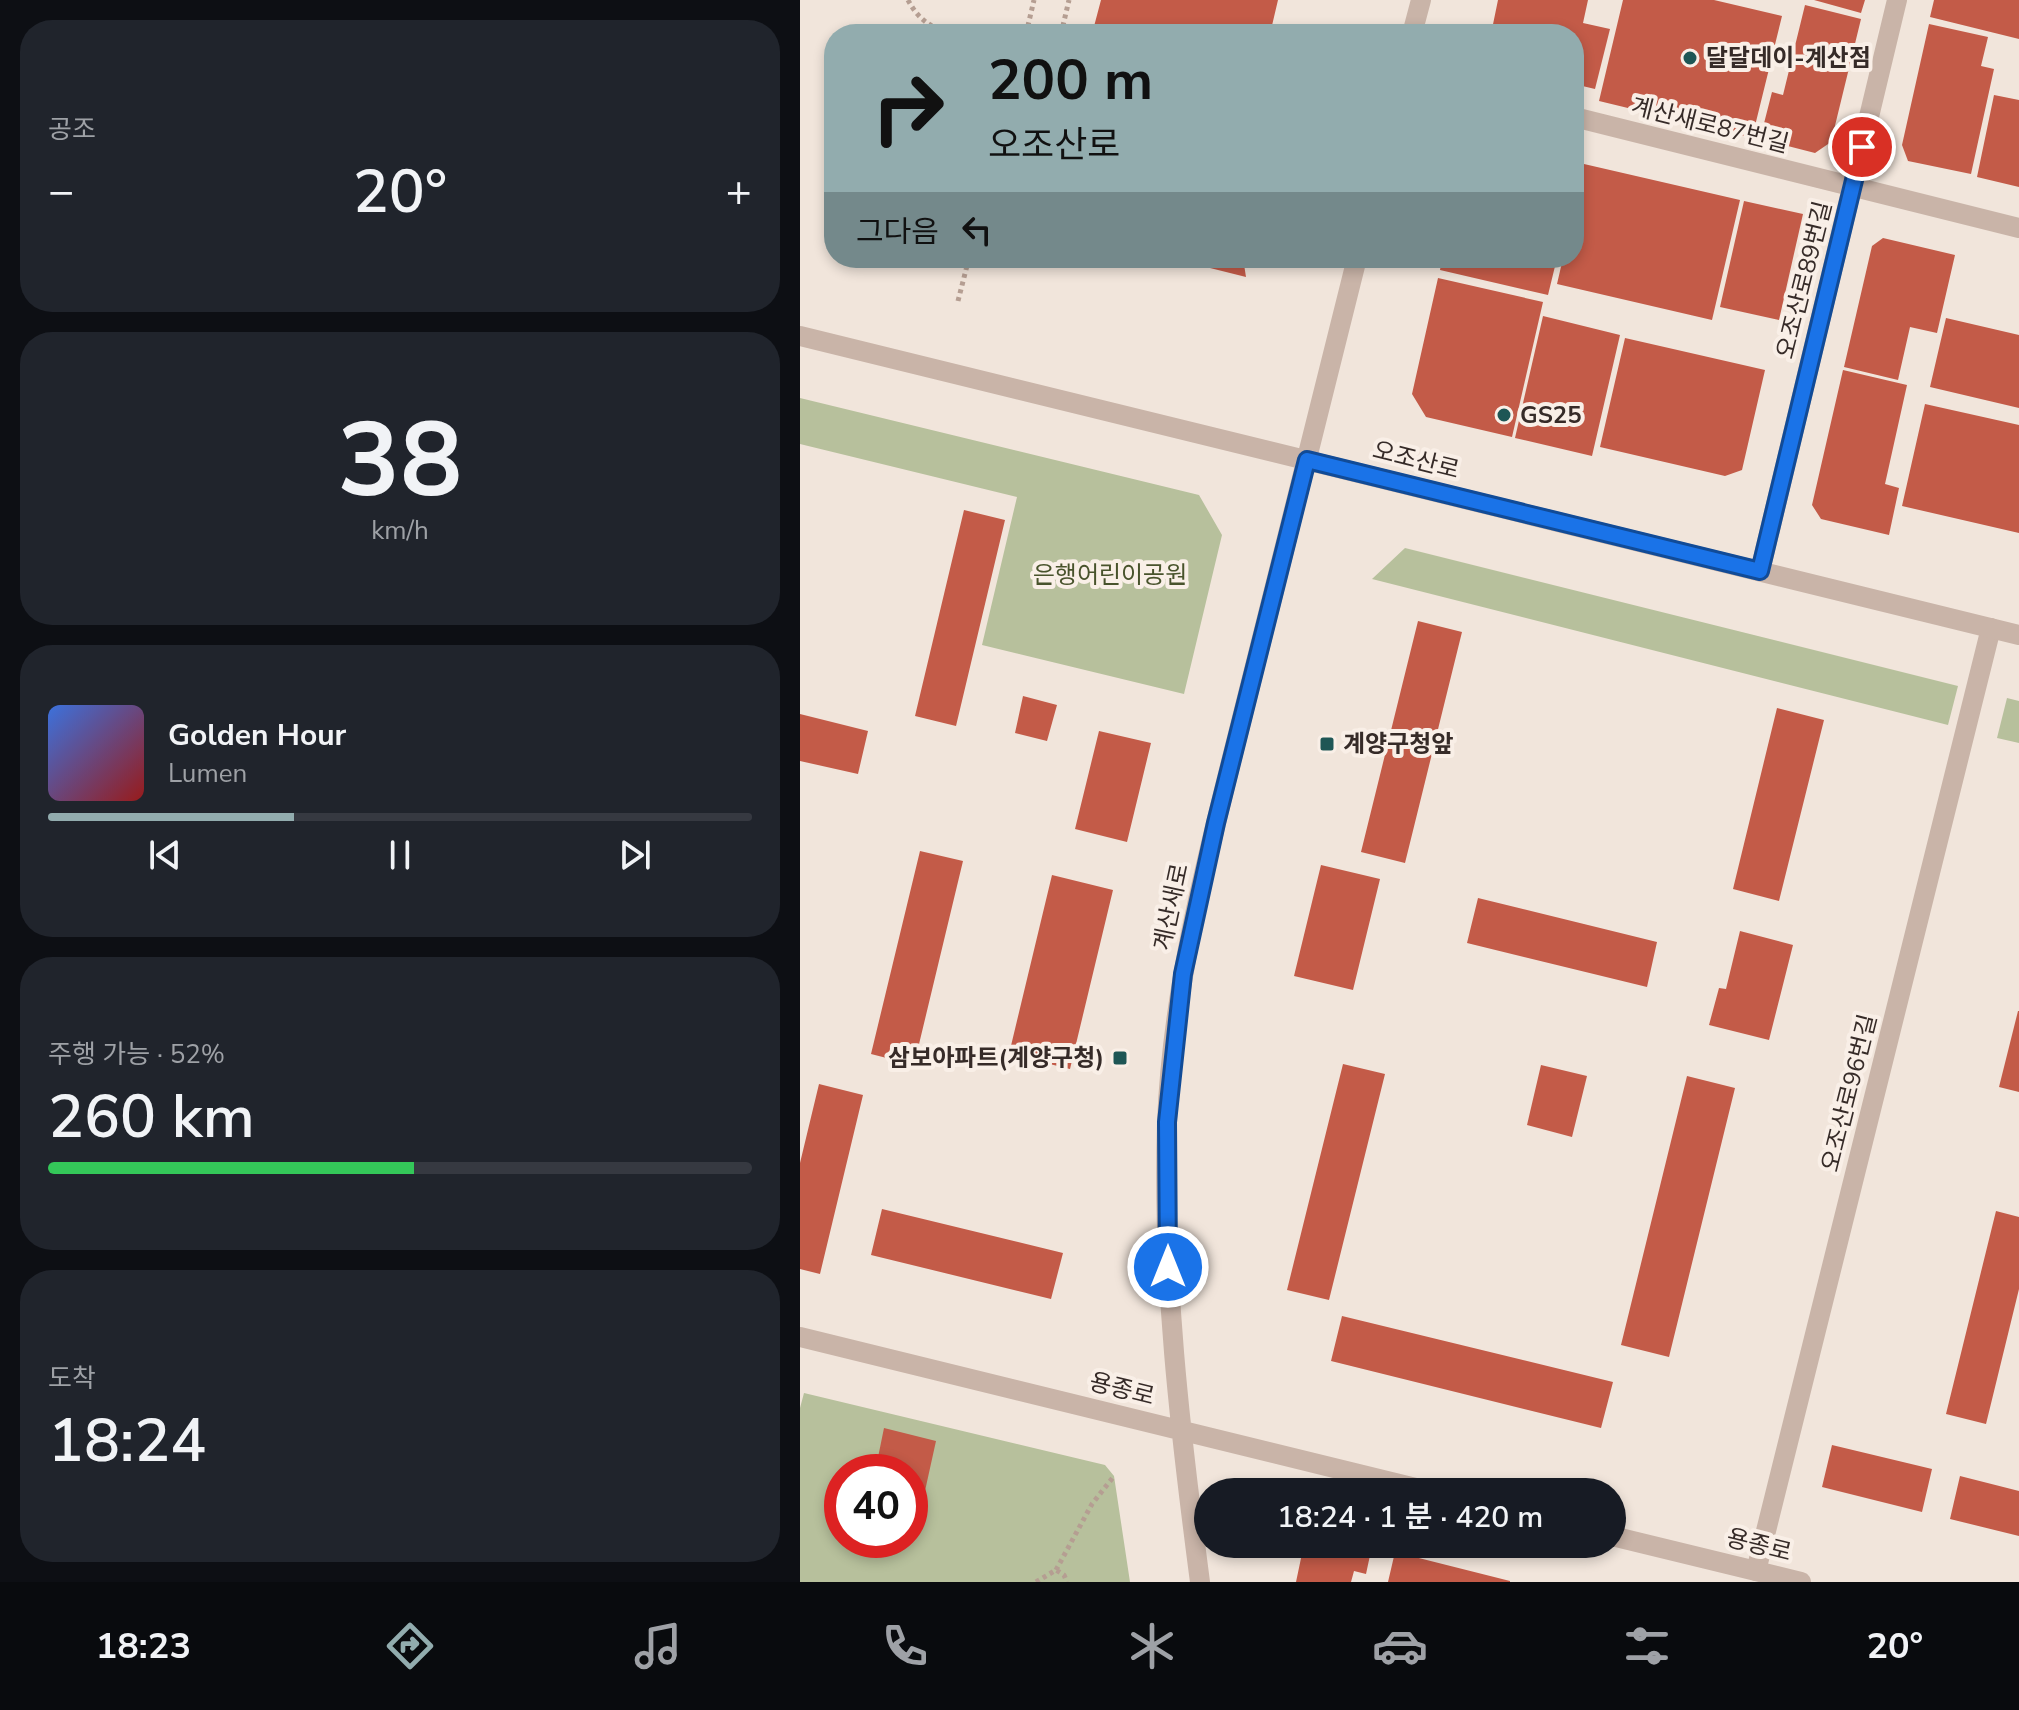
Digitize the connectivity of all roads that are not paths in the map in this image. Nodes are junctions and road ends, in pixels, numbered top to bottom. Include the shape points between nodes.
1 (1421, 0) edge
2 (1897, 0) edge
3 (1415, 24) edge
4 (1584, 120) edge
5 (1852, 188) junction
6 (2019, 228) edge
7 (1355, 268) edge
8 (800, 336) edge
9 (1307, 460) junction
10 (1760, 571) junction
11 (1991, 628) junction
12 (2019, 635) edge
13 (800, 1337) edge
14 (1179, 1430) junction
15 (1375, 1478) edge
16 (1626, 1539) edge
17 (1756, 1571) junction
18 (1200, 1582) edge
19 (1801, 1582) edge

1 - 3 street
2 - 5 street, 오조산로89번길
4 - 5 street, 계산새로87번길
5 - 6 street, 계산새로87번길
5 - 10 street, 오조산로89번길
7 - 9 street, 계산새로
8 - 9 street, 오조산로
9 - 10 street, 오조산로
9 - 14 street, 계산새로 via 1183,974 1167,1122 1168,1296
10 - 11 street, 오조산로
11 - 12 street, 오조산로
11 - 17 street, 오조산로96번길
13 - 14 street, 용종로
14 - 15 street, 용종로
14 - 18 street, 계산새로
16 - 17 street, 용종로
17 - 19 street, 용종로

